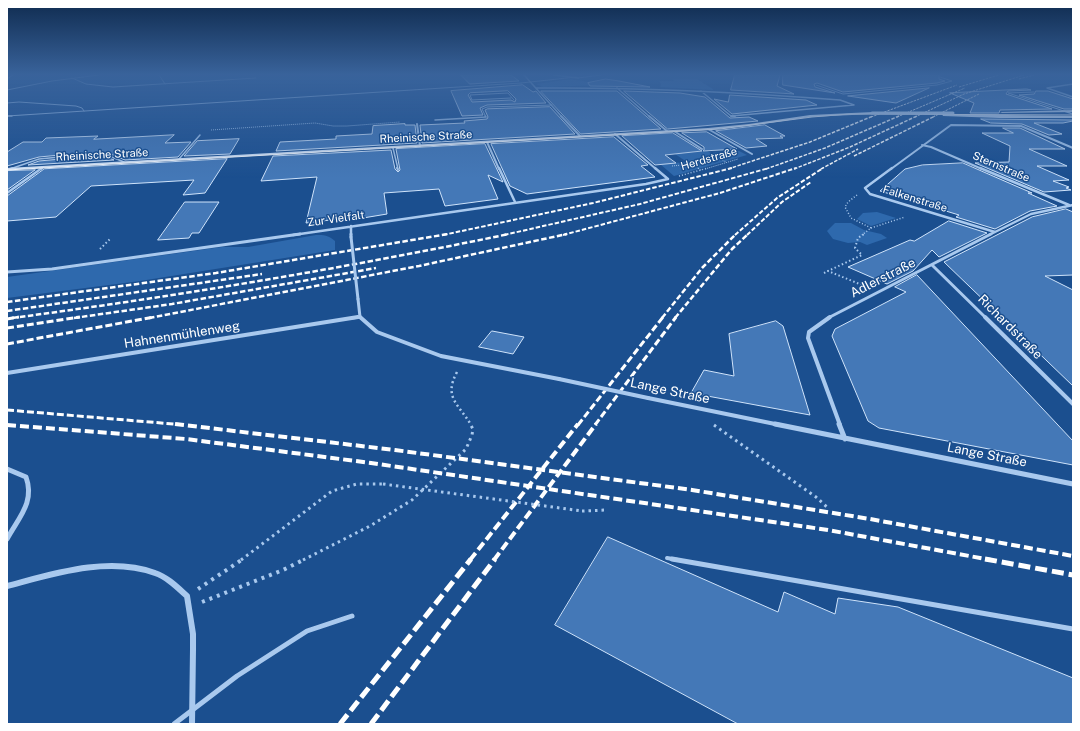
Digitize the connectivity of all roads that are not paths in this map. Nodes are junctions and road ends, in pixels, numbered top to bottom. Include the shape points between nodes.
1 (98, 109) edge
2 (482, 109) edge
3 (556, 109) edge
4 (641, 109) edge
5 (723, 109) edge
6 (796, 109) edge
7 (1058, 109) edge
8 (84, 110) joint
9 (1064, 111) junction
10 (917, 114) junction
11 (1073, 114) edge
12 (7, 116) edge
13 (435, 120) dead end
14 (417, 124) dead end
15 (708, 129) junction
16 (674, 131) junction
17 (667, 132) junction
18 (616, 134) junction
19 (200, 135) road end
20 (580, 136) junction
21 (487, 142) junction
22 (922, 145) junction
23 (420, 146) junction
24 (394, 148) junction
25 (1073, 148) edge
26 (702, 150) road end
27 (752, 154) road end
28 (94, 155) dead end
29 (60, 157) dead end
30 (179, 160) junction
31 (124, 162) junction
32 (43, 167) junction
33 (8, 169) edge
34 (398, 170) dead end
35 (7, 193) edge
36 (515, 202) junction
37 (1072, 206) edge
38 (351, 226) junction
39 (994, 232) junction
40 (932, 265) junction
41 (7, 272) edge
42 (360, 317) junction
43 (7, 373) edge
44 (1073, 404) edge
45 (845, 439) junction
46 (7, 469) edge
47 (1073, 484) edge
48 (7, 539) edge
49 (668, 558) dead end
50 (7, 586) edge
51 (352, 616) dead end
52 (1073, 630) edge
53 (174, 724) edge
54 (192, 724) edge

1 - 8 lane, bridge
2 - 13 lane via 486,117
3 - 20 street
4 - 17 street
5 - 6 street via 731,116
7 - 9 lane
8 - 12 lane
9 - 10 main road, Rheinische Straße, bridge
9 - 11 main road, Rheinische Straße
10 - 11 main road, Rheinische Straße, bridge via 1000,118
10 - 15 main road, Rheinische Straße, bridge via 810,116
14 - 23 street
15 - 16 main road, Rheinische Straße
15 - 27 street, Herdstraße
16 - 17 main road, Rheinische Straße
16 - 26 street
17 - 18 main road, Rheinische Straße
18 - 20 main road, Rheinische Straße
18 - 36 street, Zur Vielfalt via 668,179
19 - 30 lane
20 - 21 main road, Rheinische Straße
21 - 23 main road, Rheinische Straße
21 - 36 street
22 - 25 street, Falkenstraße via 951,125 1021,126
22 - 37 street, Sternstraße
22 - 39 street, Falkenstraße via 865,188 866,191
23 - 24 main road, Rheinische Straße
24 - 30 main road, Rheinische Straße
24 - 34 lane
28 - 31 lane via 111,155
29 - 33 lane via 39,159
30 - 31 main road, Rheinische Straße
31 - 32 main road, Rheinische Straße
32 - 33 main road, Rheinische Straße
32 - 35 street
36 - 38 street, Zur Vielfalt
37 - 39 street, Adlerstraße via 1031,214
38 - 41 street, Zur Vielfalt
38 - 42 street, bridge
39 - 40 street, Adlerstraße
40 - 44 street, Richardstraße
40 - 45 street, Adlerstraße via 828,319 809,332 808,338
42 - 43 street, Hahnenmühlenweg
42 - 45 street, Lange Straße, bridge via 377,332 441,356
45 - 47 street, Lange Straße
46 - 48 street via 26,478 30,488 29,501
49 - 52 lane
50 - 54 street, bridge via 71,571 111,566 155,573 172,583 188,596 190,607 193,634
51 - 53 lane via 307,631 237,676

